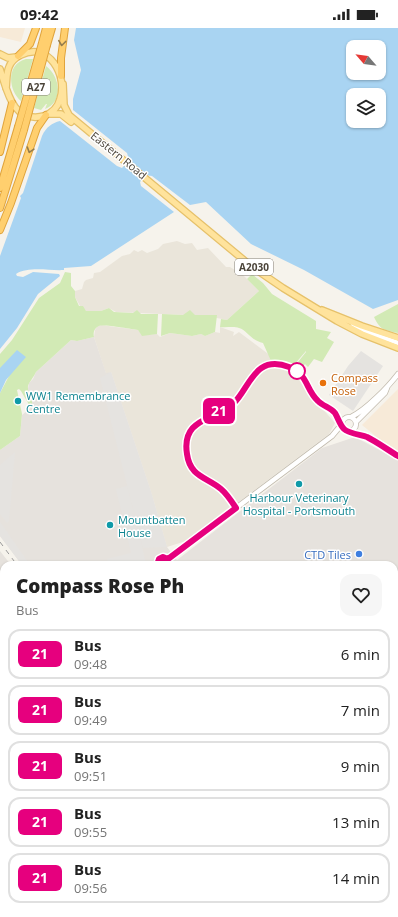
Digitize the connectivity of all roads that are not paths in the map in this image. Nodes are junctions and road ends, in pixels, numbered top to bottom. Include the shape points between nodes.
1 (36, 28) edge
2 (46, 28) edge
3 (52, 28) edge
4 (65, 28) edge
5 (45, 44) junction
6 (0, 54) edge
7 (17, 57) junction
8 (0, 69) edge
9 (61, 76) junction
10 (63, 84) junction
11 (6, 88) junction
12 (12, 103) junction
13 (47, 114) junction
14 (21, 128) junction
15 (0, 152) edge
16 (112, 152) junction
17 (0, 188) edge
18 (0, 208) edge
19 (0, 230) edge
20 (320, 310) junction
21 (348, 321) junction
22 (398, 338) edge
23 (397, 347) edge
24 (398, 374) edge
25 (387, 388) junction
26 (351, 417) junction
27 (356, 422) junction
28 (342, 424) junction
29 (347, 431) junction
30 (332, 436) junction
31 (168, 559) joint
32 (158, 561) edge

1 - 7 highway via 30,44
2 - 5 highway, A27
3 - 5 highway, A27
4 -> 9 highway
5 - 14 highway, A27, bridge
6 - 7 main road
7 - 9 main road via 33,51 43,53 55,63
7 - 11 main road via 9,67
8 - 11 main road
9 - 10 main road
10 - 13 main road via 59,104
10 - 16 main road, Eastern Road / A2030 via 64,105 68,113
11 - 12 main road
12 - 13 main road via 27,115 35,117
12 - 15 highway
13 - 16 main road, Eastern Road / A2030 via 62,115
13 -> 19 highway via 38,125
14 - 17 highway, A27
14 - 18 highway, A27
16 - 20 main road, Eastern Road / A2030 via 271,281
20 - 21 main road, Eastern Road / A2030
20 - 23 main road, Eastern Road / A2030 via 362,334
21 - 22 main road, Eastern Road / A2030
21 - 23 street
24 - 25 street
25 - 26 street
25 - 27 street
26 - 27 street
26 - 28 street via 345,418
27 - 29 street via 354,428
28 - 29 street
28 - 30 street
29 - 30 street
30 - 31 street
31 - 32 street via 161,558

